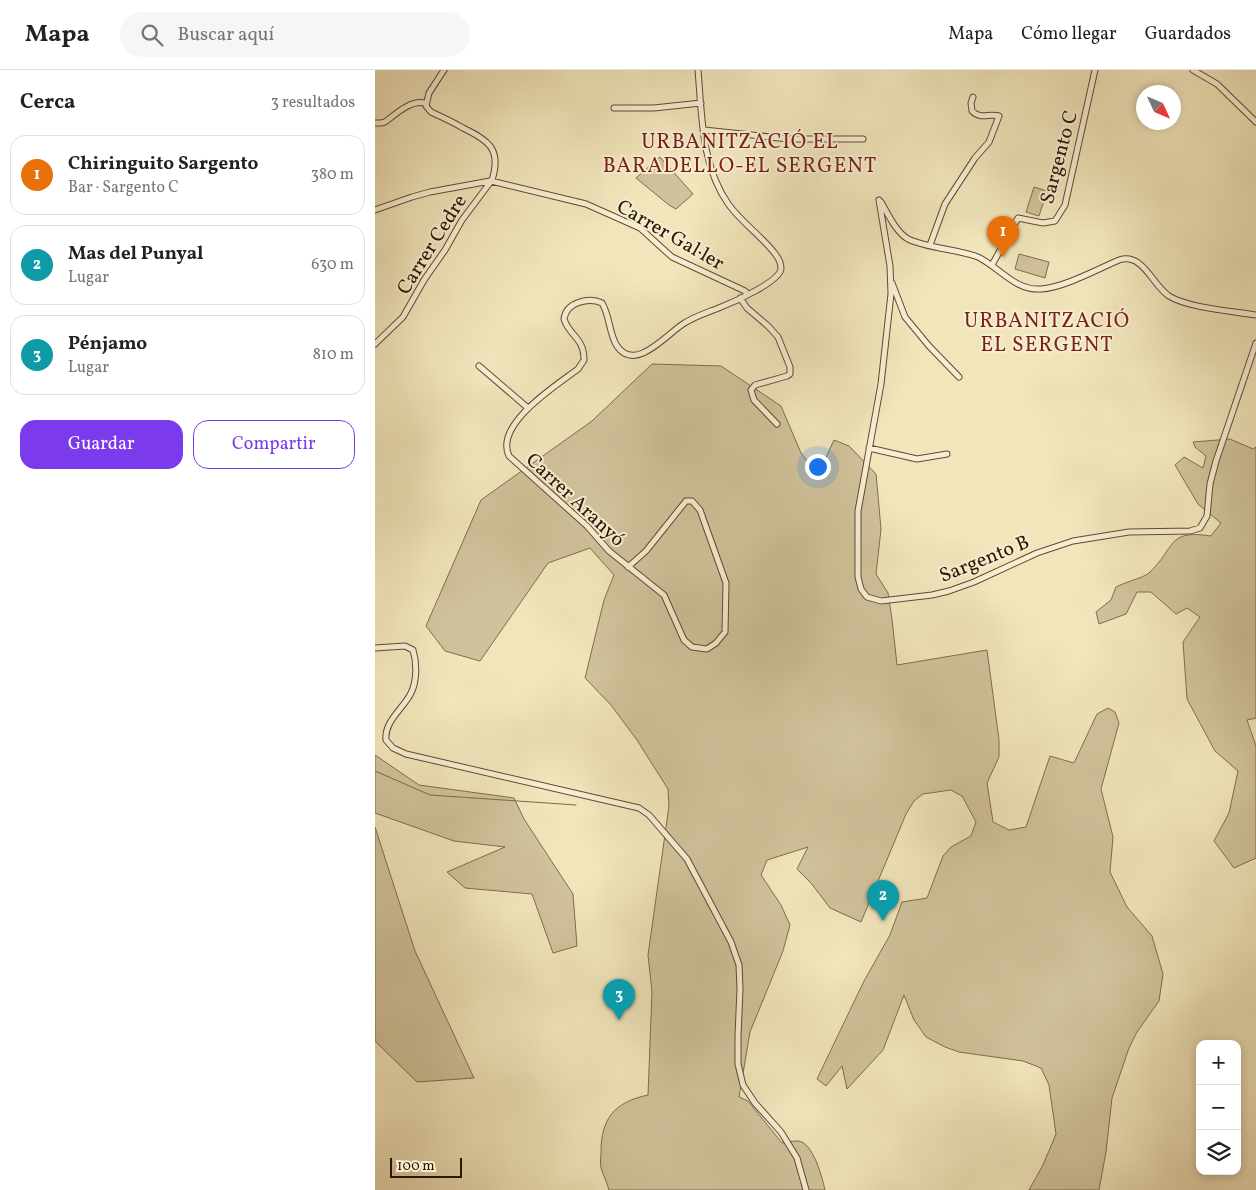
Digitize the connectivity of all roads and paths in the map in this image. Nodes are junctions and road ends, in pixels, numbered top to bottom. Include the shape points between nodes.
1 (444, 70) edge
2 (698, 70) edge
3 (1095, 70) edge
4 (1193, 70) edge
5 (973, 97) dead end
6 (425, 103) junction
7 (701, 104) junction
8 (614, 108) dead end
9 (1256, 122) edge
10 (375, 123) edge
11 (704, 130) junction
12 (863, 139) dead end
13 (491, 180) junction
14 (375, 210) edge
15 (930, 245) junction
16 (992, 265) junction
17 (891, 280) junction
18 (749, 293) junction
19 (740, 298) junction
20 (1256, 315) edge
21 (1256, 343) edge
22 (375, 344) edge
23 (479, 366) dead end
24 (959, 377) dead end
25 (528, 408) junction
26 (777, 424) dead end
27 (869, 448) junction
28 (947, 454) dead end
29 (628, 567) junction
30 (375, 648) edge
31 (806, 1190) edge

1 - 6 street
2 - 7 street
3 - 16 street, Sargento C via 1065,204 1055,222 1018,218
4 - 9 street via 1217,84
5 - 15 street via 972,111 977,115 999,116 989,142 945,204
6 - 10 street via 413,104 385,122
6 - 13 street via 431,112 487,140 495,160
7 - 8 street
7 - 11 street
11 - 12 street via 789,139
11 - 18 street, Carrer Aranyó via 708,162 723,195 730,207 780,261 778,277
13 - 14 street via 411,196
13 - 18 street, Carrer Gal·ler via 579,202 633,225 672,257
13 - 22 street, Carrer Cedre via 462,220 403,317
15 - 16 street via 967,253
15 - 17 street, Sargento B via 904,236 879,200
16 - 20 street via 1020,285 1042,289 1130,258 1136,260 1174,299
17 - 24 street via 905,317
17 - 27 street, Sargento B via 881,384
18 - 19 street, Carrer Aranyó
19 - 25 street, Carrer Aranyó via 690,319 638,355 627,354 616,346 603,303 590,300 576,304 567,311 564,319 583,347 584,360 578,369
19 - 26 street via 775,333 790,367 787,376 755,385 751,390 754,400
21 - 27 street, Sargento B via 1211,476 1206,520 1195,530 1129,532 1073,541 949,591 916,598 870,600 861,589 858,568 858,504
23 - 25 street
25 - 29 street, Carrer Aranyó via 509,433 509,456 545,486
27 - 28 street via 917,459
29 - 29 street, Carrer Aranyó via 646,551 686,501 692,501 700,510 727,583 725,632 707,649 692,647 684,640 663,595
30 - 31 street via 405,646 413,650 415,656 414,687 386,730 386,740 393,748 406,754 639,808 687,859 731,942 739,966 738,1064 743,1085 781,1132 797,1158

